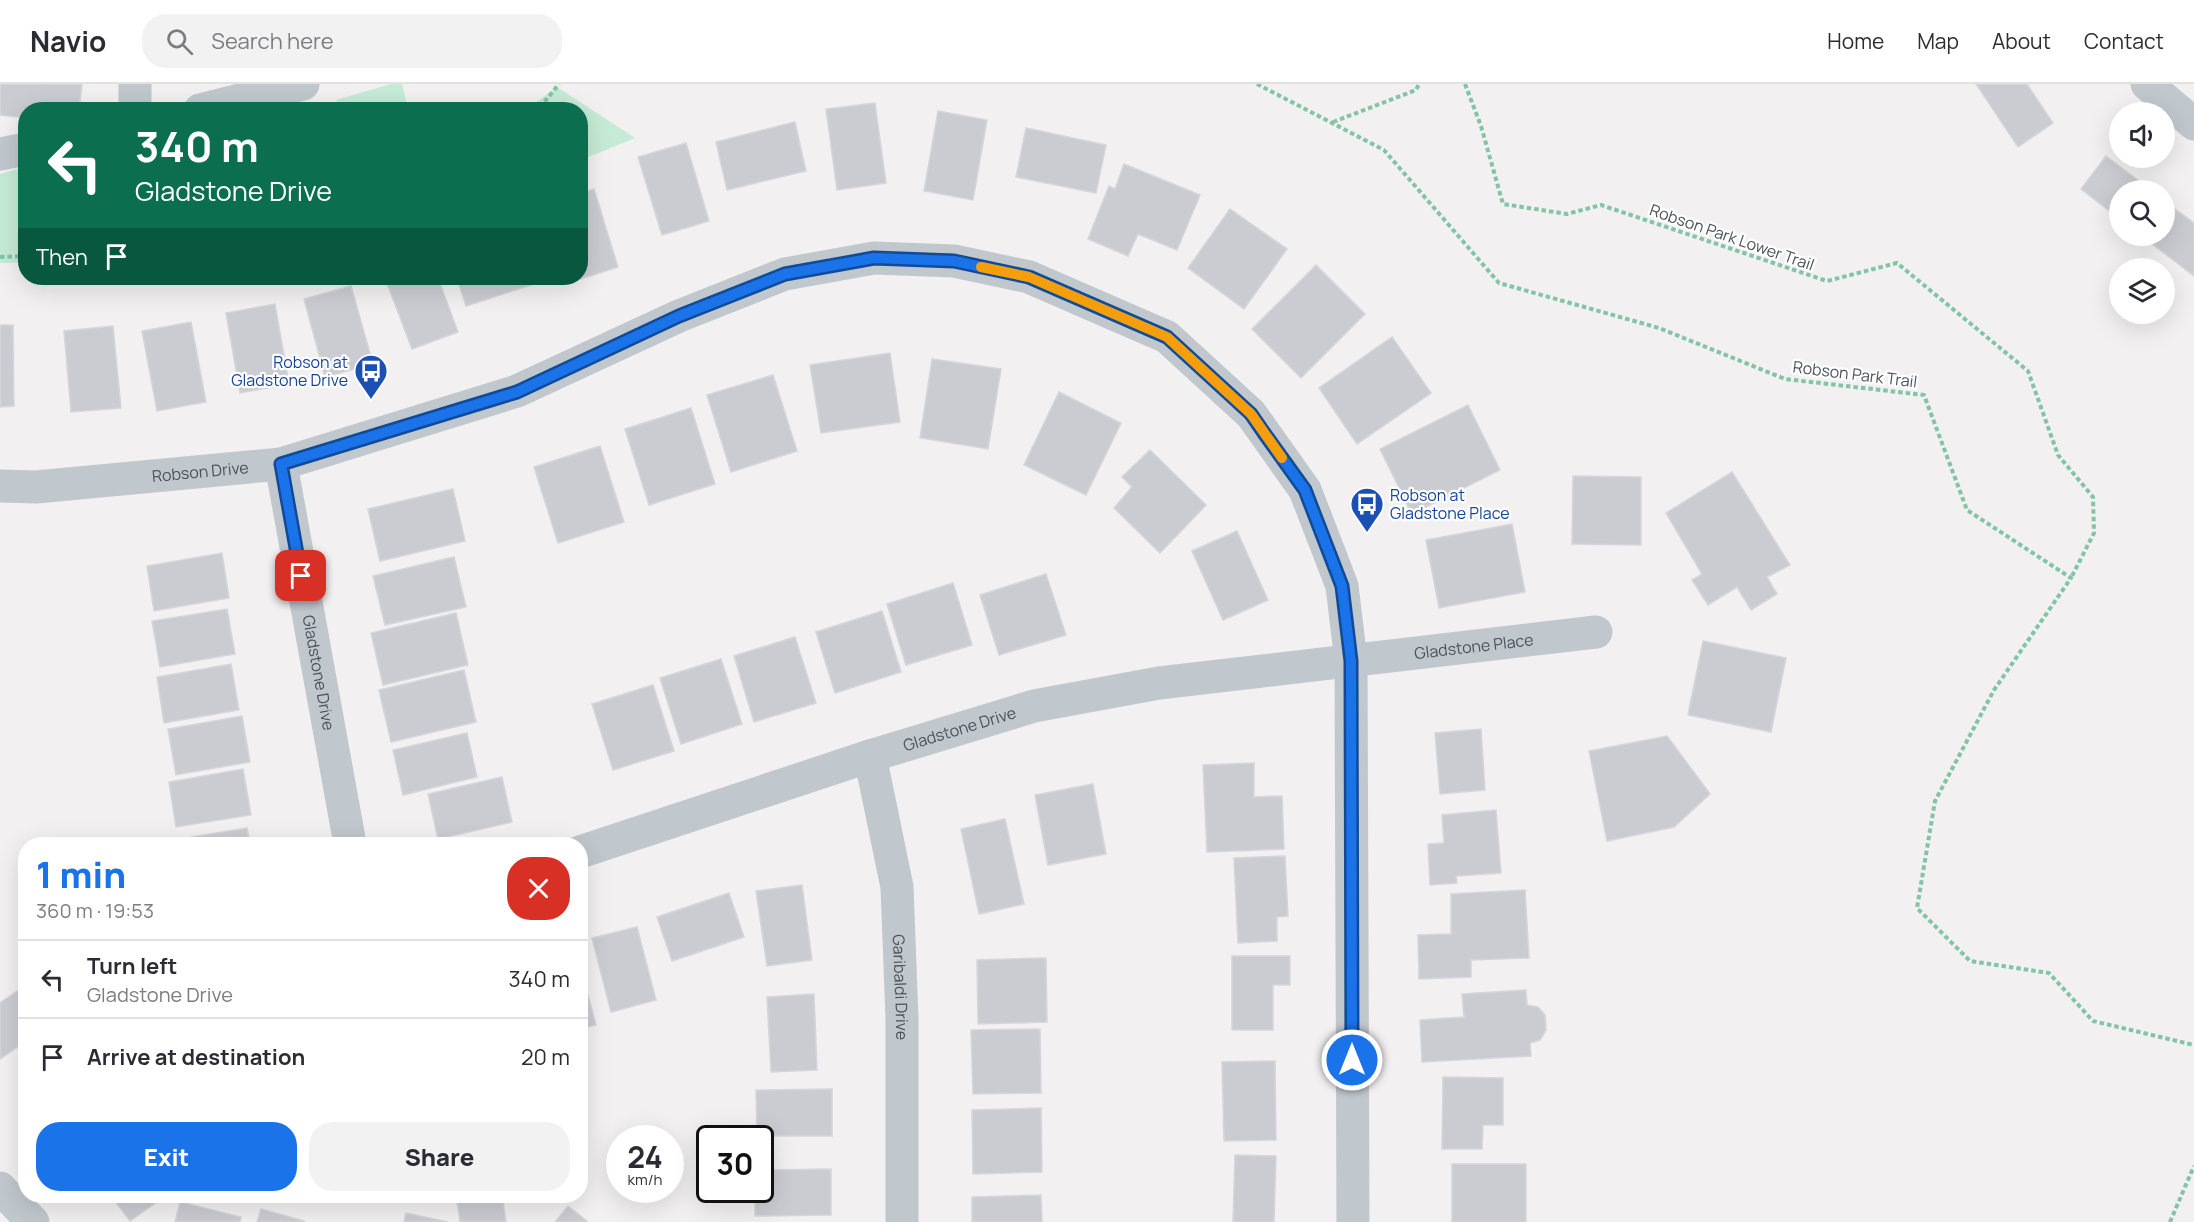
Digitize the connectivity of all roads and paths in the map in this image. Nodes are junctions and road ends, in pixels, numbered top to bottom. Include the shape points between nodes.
1 (135, 84) edge
2 (303, 84) edge
3 (559, 84) edge
4 (1257, 84) edge
5 (1419, 84) edge
6 (1465, 84) edge
7 (2147, 84) edge
8 (135, 102) edge
9 (232, 102) edge
10 (543, 102) edge
11 (1332, 123) junction
12 (2194, 124) edge
13 (18, 150) edge
14 (0, 154) edge
15 (18, 256) edge
16 (0, 257) edge
17 (281, 464) junction
18 (0, 486) edge
19 (2071, 578) junction
20 (1596, 632) dead end
21 (1351, 661) junction
22 (870, 756) junction
23 (349, 837) edge
24 (588, 849) edge
25 (2194, 1045) edge
26 (2194, 1166) edge
27 (0, 1188) edge
28 (33, 1222) edge
29 (902, 1222) edge
30 (1353, 1222) edge
31 (2170, 1222) edge

1 - 8 street
2 - 9 street
3 - 10 path
4 - 11 path, Robson Park Trail
5 - 11 path via 1416,90
6 - 19 path, Robson Park Lower Trail via 1503,204 1567,214 1601,205 1827,281 1898,263 2028,371 2058,455 2093,497 2094,533
7 - 12 street
11 - 19 path, Robson Park Trail via 1384,150 1499,283 1659,328 1785,379 1924,394 1967,510
13 - 14 street
15 - 16 path
17 - 18 street, Robson Drive via 36,487
17 - 21 street, Robson Drive via 517,392 679,316 785,274 874,258 954,261 1029,277 1167,337 1251,414 1305,490 1342,586
17 - 23 street, Gladstone Drive
19 - 25 path via 1994,690 1935,801 1917,908 1970,961 2049,973 2093,1021
20 - 21 street, Gladstone Place
21 - 22 street, Gladstone Drive via 1159,683 1034,706
21 - 30 street, Robson Drive
22 - 24 street, Gladstone Drive
22 - 29 street, Garibaldi Drive via 897,887 902,1019
26 - 31 path
27 - 28 street

